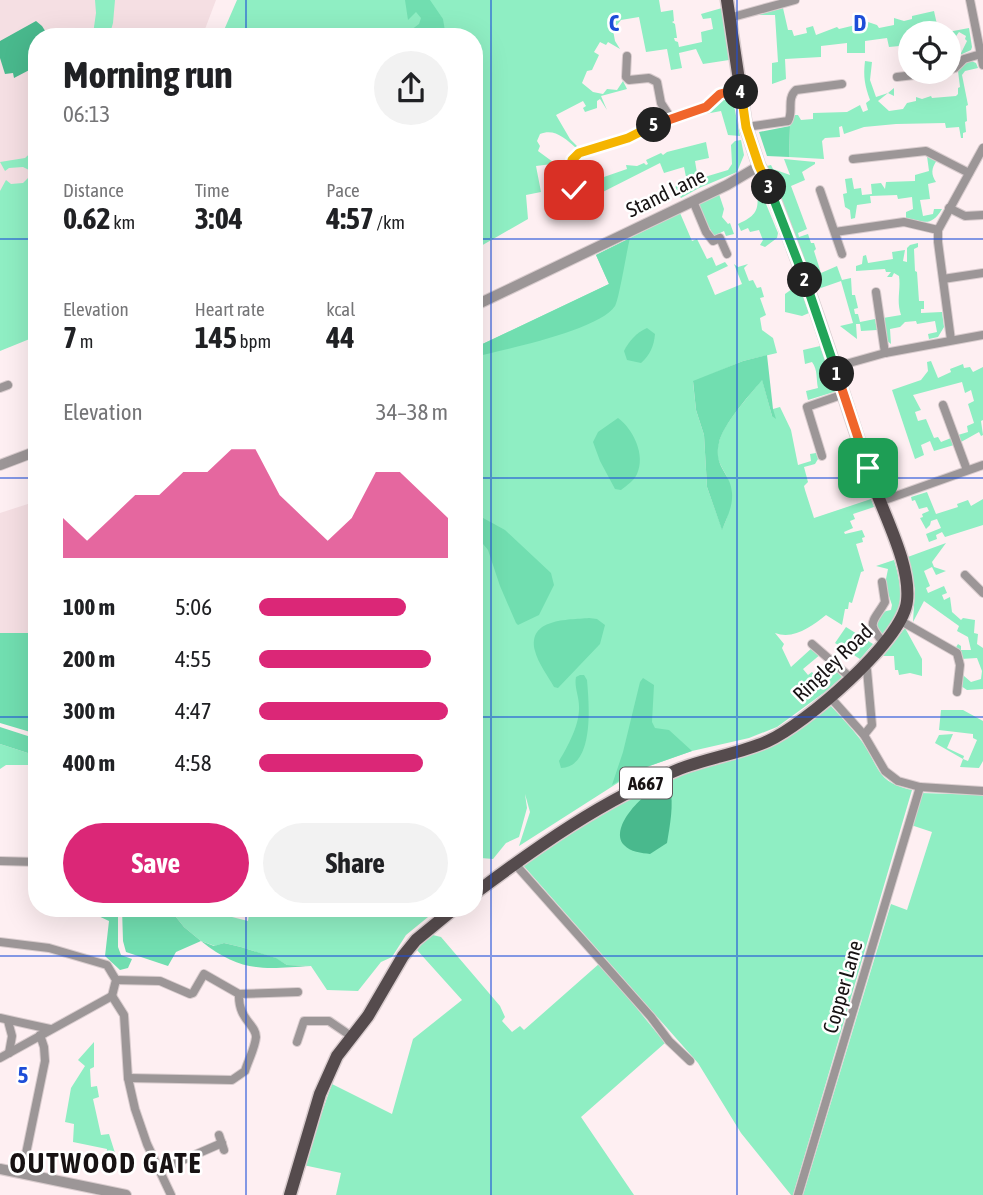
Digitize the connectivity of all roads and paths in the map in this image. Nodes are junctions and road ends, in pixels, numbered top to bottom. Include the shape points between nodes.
1 (727, 0) edge
2 (795, 0) edge
3 (970, 0) edge
4 (729, 18) junction
5 (981, 54) junction
6 (627, 55) dead end
7 (961, 62) edge
8 (983, 65) edge
9 (842, 84) dead end
10 (740, 89) junction
11 (672, 120) junction
12 (746, 127) junction
13 (982, 153) edge
14 (853, 159) dead end
15 (759, 166) junction
16 (969, 173) junction
17 (576, 192) dead end
18 (823, 193) dead end
19 (694, 201) junction
20 (949, 208) junction
21 (980, 213) edge
22 (938, 230) junction
23 (835, 232) junction
24 (727, 254) dead end
25 (842, 254) dead end
26 (983, 273) edge
27 (943, 279) junction
28 (876, 292) dead end
29 (483, 302) edge
30 (983, 335) edge
31 (951, 340) junction
32 (885, 353) junction
33 (835, 367) junction
34 (844, 394) junction
35 (943, 405) dead end
36 (28, 454) edge
37 (822, 456) dead end
38 (0, 465) edge
39 (983, 465) edge
40 (967, 470) junction
41 (879, 502) junction
42 (965, 575) dead end
43 (882, 582) dead end
44 (983, 593) edge
45 (901, 621) junction
46 (884, 643) junction
47 (812, 644) dead end
48 (863, 667) junction
49 (851, 678) junction
50 (957, 692) dead end
51 (830, 697) junction
52 (864, 735) junction
53 (920, 787) junction
54 (983, 791) edge
55 (0, 861) edge
56 (28, 862) edge
57 (514, 864) junction
58 (483, 887) edge
59 (443, 917) edge
60 (0, 942) edge
61 (116, 980) junction
62 (239, 994) junction
63 (295, 994) dead end
64 (112, 996) junction
65 (4, 1019) edge
66 (50, 1029) junction
67 (40, 1035) junction
68 (351, 1036) junction
69 (297, 1042) dead end
70 (9, 1053) junction
71 (0, 1058) edge
72 (690, 1061) dead end
73 (128, 1078) junction
74 (222, 1143) dead end
75 (0, 1169) edge
76 (160, 1170) junction
77 (22, 1173) junction
78 (126, 1195) edge
79 (171, 1195) edge
80 (290, 1195) edge
81 (798, 1195) edge

1 - 4 main road, Ringley Road / A667
2 - 4 street
3 - 5 street
4 - 10 main road, Ringley Road / A667
5 - 7 street
5 - 8 street
6 - 11 street via 626,77 657,82 661,103
9 - 12 street via 796,90 788,121
10 - 11 street via 720,94 706,107
10 - 12 main road, Ringley Road / A667
11 - 17 street via 579,153 570,166
12 - 15 main road, Ringley Road / A667
13 - 16 street
14 - 16 street via 926,151
15 - 19 street, Stand Lane
15 - 33 main road, Ringley Road / A667
16 - 20 street
18 - 23 street
19 - 24 street via 706,232 713,241 720,238
19 - 29 street, Stand Lane
20 - 21 street via 965,216
20 - 22 street
22 - 23 street via 904,222
22 - 27 street
23 - 25 street
26 - 27 street
27 - 31 street
28 - 32 street
30 - 31 street
31 - 32 street
32 - 33 street
33 - 34 main road, Ringley Road / A667
34 - 37 street via 807,407
34 - 41 main road, Ringley Road / A667
35 - 40 street
36 - 38 street
39 - 40 street
40 - 41 street
41 - 45 main road, Ringley Road / A667 via 907,585
42 - 44 street
43 - 46 street via 885,602 871,626
45 - 46 main road, Ringley Road / A667
45 - 50 street via 957,653
46 - 48 main road, Ringley Road / A667
47 - 49 street
48 - 49 main road, Ringley Road / A667
48 - 52 street via 872,725
49 - 51 main road, Ringley Road / A667
51 - 52 street
51 - 57 main road, Ringley Road / A667 via 769,741 681,768 626,793
52 - 53 street via 885,771
53 - 54 street
53 - 81 street, Copper Lane
55 - 56 street
57 - 58 main road, Ringley Road / A667
57 - 72 street
59 - 68 main road via 403,956
60 - 61 street via 91,958 107,965
61 - 62 street via 160,981 190,994 201,972
61 - 64 street
62 - 63 street
62 - 73 street via 241,1013 256,1035 245,1071 232,1080
64 - 66 street
64 - 73 street via 124,1015
65 - 66 street
65 - 70 street via 12,1036
66 - 67 street
67 - 70 street
67 - 77 street via 45,1061
68 - 69 street via 329,1021 304,1021
68 - 80 main road via 320,1094
70 - 71 street
73 - 76 street via 140,1126
74 - 76 street
75 - 77 street
76 - 79 street
77 - 78 street

